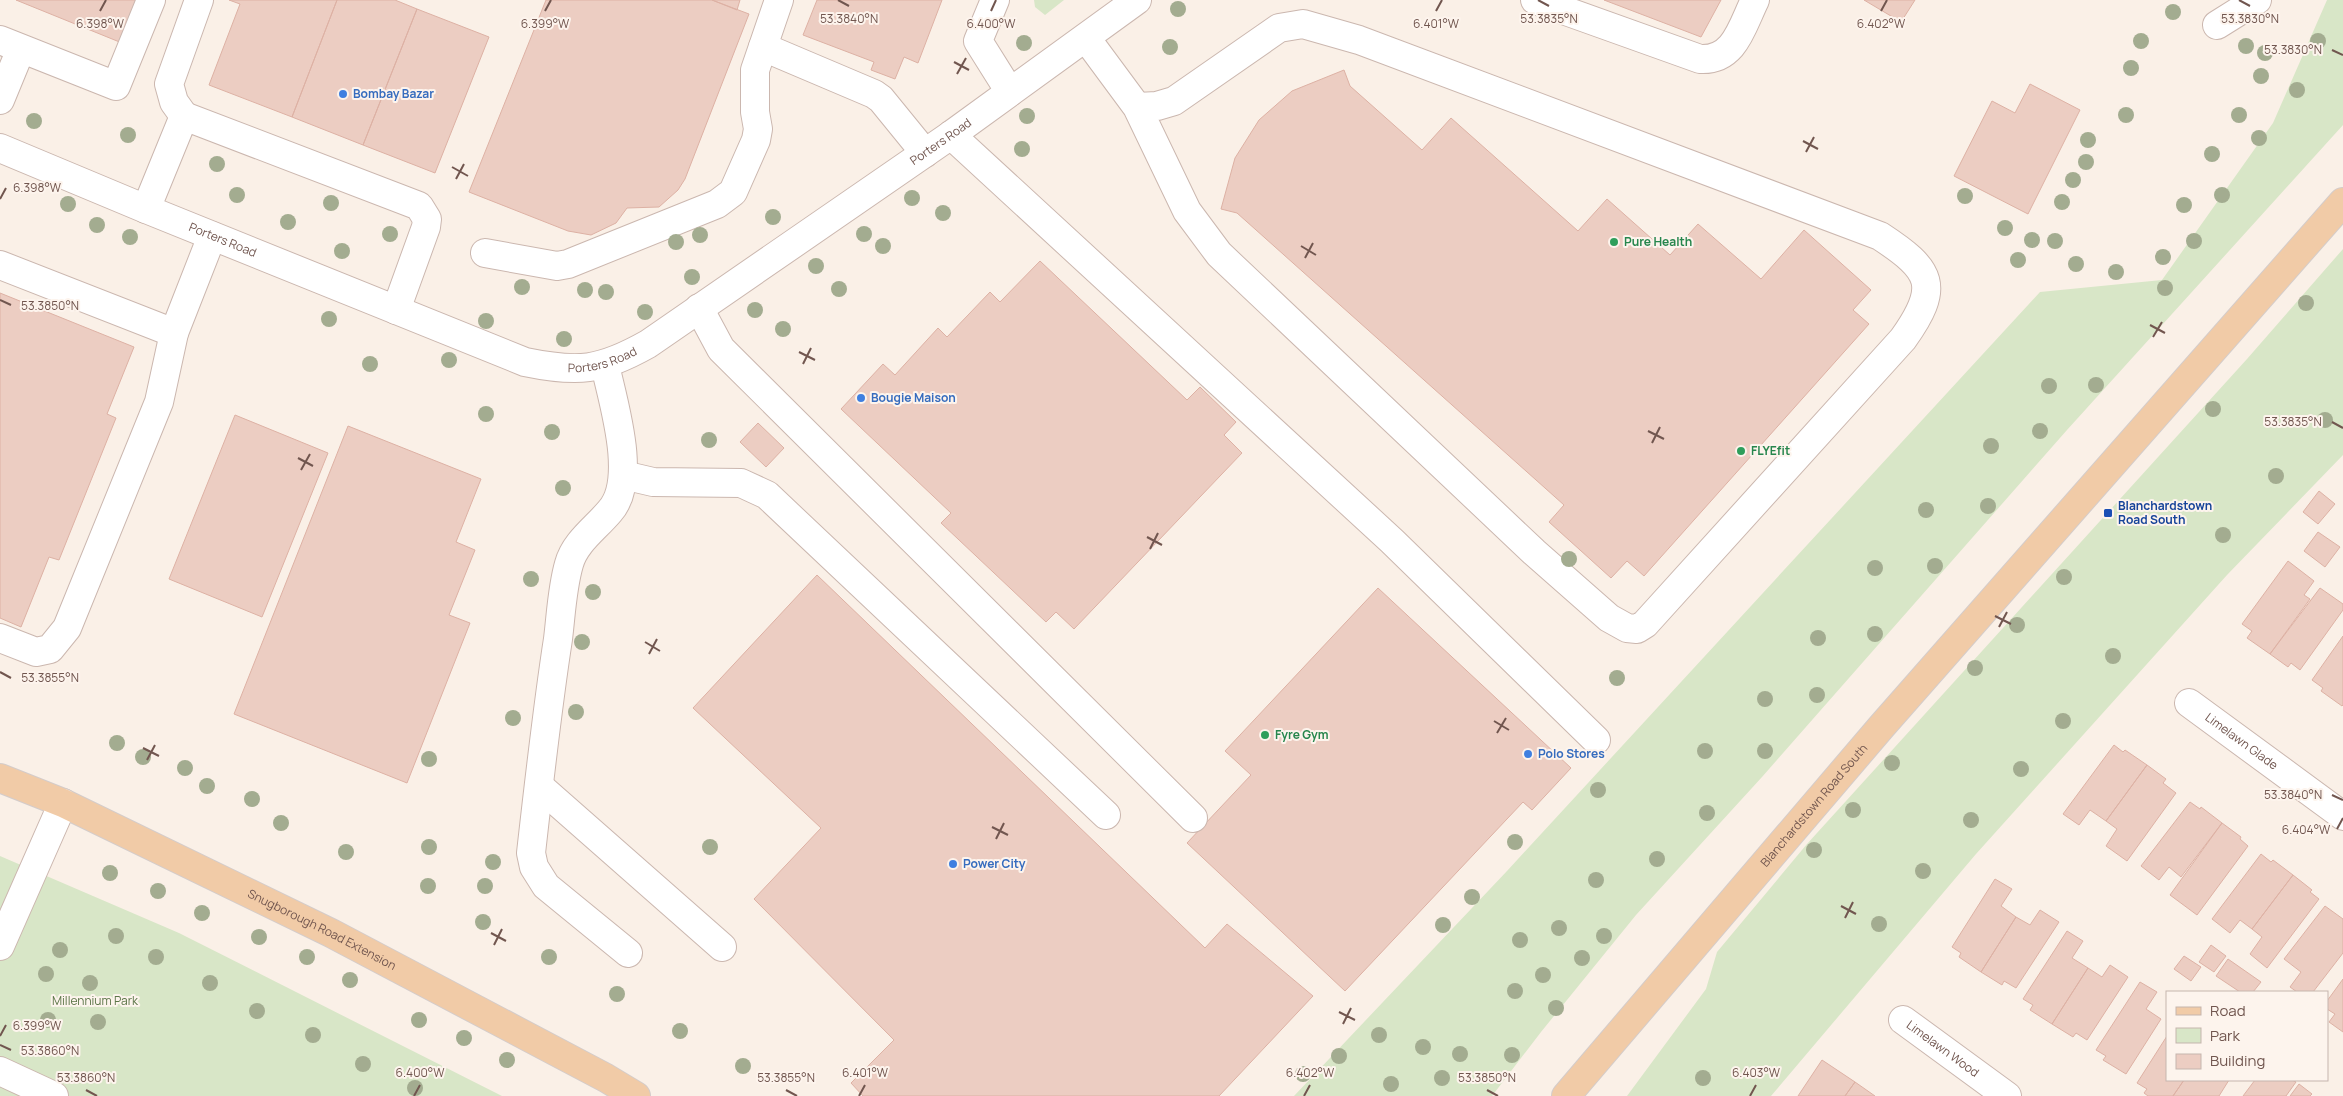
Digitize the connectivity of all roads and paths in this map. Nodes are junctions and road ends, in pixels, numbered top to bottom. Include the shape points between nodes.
1 (151, 0) edge
2 (199, 0) edge
3 (779, 0) edge
4 (995, 0) edge
5 (1137, 0) edge
6 (1535, 0) edge
7 (1755, 0) edge
8 (2257, 0) edge
9 (2217, 25) dead end
10 (1086, 38) junction
11 (11, 44) edge
12 (763, 47) junction
13 (1010, 92) junction
14 (0, 100) edge
15 (1137, 107) junction
16 (184, 116) junction
17 (951, 135) junction
18 (0, 148) edge
19 (925, 153) junction
20 (2343, 202) edge
21 (146, 210) junction
22 (212, 236) junction
23 (484, 253) dead end
24 (0, 266) edge
25 (698, 308) junction
26 (396, 310) junction
27 (174, 333) junction
28 (605, 365) junction
29 (623, 475) junction
30 (0, 638) edge
31 (2189, 703) dead end
32 (1596, 740) dead end
33 (0, 778) edge
34 (539, 786) junction
35 (63, 803) junction
36 (1106, 815) dead end
37 (2343, 816) edge
38 (1193, 818) dead end
39 (0, 946) edge
40 (722, 947) dead end
41 (628, 953) dead end
42 (1903, 1020) dead end
43 (0, 1071) edge
44 (54, 1096) edge
45 (636, 1096) edge
46 (1566, 1096) edge
47 (2007, 1096) edge

1 - 11 street via 116,86
2 - 16 street via 169,84 174,102
3 - 12 street
4 - 13 street via 978,41
5 - 10 street, Porters Road
6 - 7 street via 1700,59 1710,59 1725,54 1733,44
8 - 9 street
10 - 13 street, Porters Road
10 - 15 street
11 - 14 street
12 - 19 street via 874,94
12 - 23 street via 755,70 756,140 739,180 726,198 568,264 557,266
13 - 17 street, Porters Road
15 - 15 street via 1174,101 1279,28 1303,24 1359,40 1880,236 1907,254 1923,271 1927,290 1924,307 1903,339 1646,624 1627,628 1609,618 1534,552 1219,254 1187,211
16 - 21 street
16 - 26 street via 419,206 427,219 426,227
17 - 19 street, Porters Road
17 - 32 street via 1392,541
18 - 21 street, Porters Road
19 - 25 street, Porters Road
20 - 46 main road, Blanchardstown Road South via 1882,726
21 - 22 street, Porters Road
22 - 26 street, Porters Road
22 - 27 street
24 - 27 street
25 - 28 street, Porters Road via 648,344
25 - 38 street via 721,348
26 - 28 street, Porters Road via 525,362 560,369
27 - 30 street via 159,402 67,628 50,649 36,652
28 - 29 street
29 - 34 street via 620,495 612,510 582,541 569,565
29 - 36 street via 654,482 741,483 767,495
31 - 37 street, Limelawn Glade
33 - 35 main road, Snugborough Road Extension
34 - 40 street
34 - 41 street via 531,853 534,867 546,886
35 - 39 street
35 - 45 main road, Snugborough Road Extension via 331,933
42 - 47 street, Limelawn Wood
43 - 44 street

